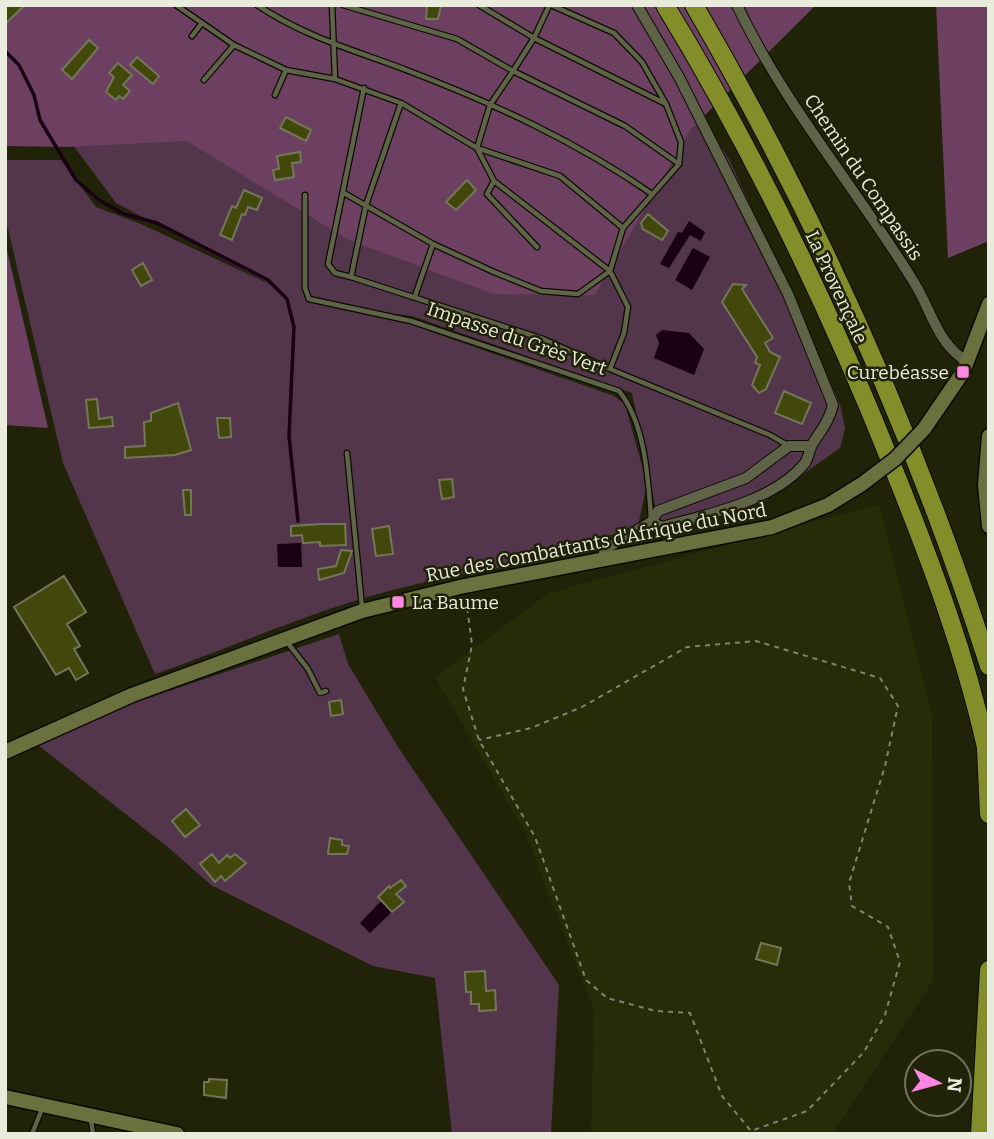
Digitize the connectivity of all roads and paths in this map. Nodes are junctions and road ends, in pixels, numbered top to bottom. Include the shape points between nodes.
1 (176, 5) edge
2 (257, 5) edge
3 (332, 5) edge
4 (342, 5) edge
5 (479, 5) edge
6 (637, 5) edge
7 (665, 5) edge
8 (694, 5) edge
9 (737, 5) edge
10 (550, 6) edge
11 (202, 23) junction
12 (192, 36) dead end
13 (534, 38) junction
14 (234, 45) junction
15 (331, 45) junction
16 (286, 70) junction
17 (513, 71) junction
18 (335, 79) junction
19 (204, 80) dead end
20 (364, 88) junction
21 (275, 94) dead end
22 (401, 103) junction
23 (490, 104) junction
24 (666, 104) junction
25 (477, 148) junction
26 (679, 164) junction
27 (494, 181) junction
28 (344, 193) junction
29 (652, 194) junction
30 (305, 195) dead end
31 (366, 205) junction
32 (623, 228) junction
33 (433, 244) junction
34 (537, 247) dead end
35 (610, 271) junction
36 (351, 277) junction
37 (415, 296) junction
38 (989, 304) edge
39 (968, 362) junction
40 (610, 369) junction
41 (989, 436) edge
42 (789, 446) junction
43 (810, 446) junction
44 (346, 453) dead end
45 (651, 522) junction
46 (989, 526) edge
47 (606, 560) junction
48 (464, 586) junction
49 (362, 611) junction
50 (284, 639) junction
51 (989, 666) edge
52 (326, 691) dead end
53 (479, 740) junction
54 (5, 752) edge
55 (988, 755) edge
56 (989, 814) edge
57 (989, 970) edge
58 (5, 1097) edge
59 (43, 1106) junction
60 (91, 1119) junction
61 (32, 1134) edge
62 (90, 1134) edge
63 (177, 1134) edge
64 (980, 1134) edge

1 - 11 lane
2 - 15 lane
3 - 15 lane
4 - 17 lane via 457,39
5 - 13 lane
6 - 43 street via 679,77 782,282 831,394 828,423
7 - 55 highway, La Provençale via 768,190 859,383 933,572
8 - 51 highway, La Provençale via 768,136 852,308 898,413
9 - 39 street, Chemin du Compassis via 772,70 916,286 942,338
10 - 13 lane
10 - 24 lane via 614,33 642,62
11 - 12 lane
11 - 14 lane
13 - 17 lane
13 - 24 lane
14 - 16 lane
14 - 19 lane
15 - 18 lane
15 - 23 lane
16 - 18 lane
16 - 21 lane
17 - 23 lane
17 - 26 lane via 625,126
18 - 20 lane
20 - 22 lane
20 - 28 lane
22 - 25 lane
22 - 31 lane
23 - 25 lane
23 - 29 lane via 549,131
24 - 26 lane via 681,142
25 - 27 lane
25 - 32 lane via 560,176
26 - 29 lane
27 - 34 lane via 487,194
27 - 35 lane
28 - 31 lane
28 - 36 lane via 328,264 335,273
29 - 32 lane
30 - 45 lane, Impasse du Grès Vert via 305,288 309,299 411,321 619,391 631,405 648,479
31 - 33 lane
31 - 36 lane
32 - 35 lane
33 - 35 lane via 541,291 578,294
33 - 37 lane
35 - 40 lane via 628,307
36 - 37 lane
37 - 40 lane via 543,339
38 - 39 main road, Rue des Combattants d'Afrique du Nord
39 - 47 main road, Rue des Combattants d'Afrique du Nord, bridge via 924,429 895,459 828,505 772,527
40 - 42 lane
41 - 46 main road via 985,485
42 - 43 street
42 - 45 street via 746,478 658,511
43 - 45 street via 806,461 791,476 751,500 662,527
44 - 49 lane
45 - 47 street via 607,548
47 - 48 main road, Rue des Combattants d'Afrique du Nord
48 - 49 main road, Rue des Combattants d'Afrique du Nord
48 - 53 path via 472,645 463,689
49 - 50 main road, Rue des Combattants d'Afrique du Nord
50 - 52 lane via 308,668 320,693
50 - 54 main road, Rue des Combattants d'Afrique du Nord via 132,695
53 - 53 path via 534,837 586,980 607,998 656,1011 690,1013 722,1096 751,1131 807,1111 864,1052 885,1015 900,962 888,927 852,906 849,883 898,706 880,678 756,641 687,647 582,707 531,728
55 - 56 highway, La Provençale
57 - 64 highway
58 - 59 main road
59 - 60 main road
59 - 61 lane
60 - 62 lane
60 - 63 main road

